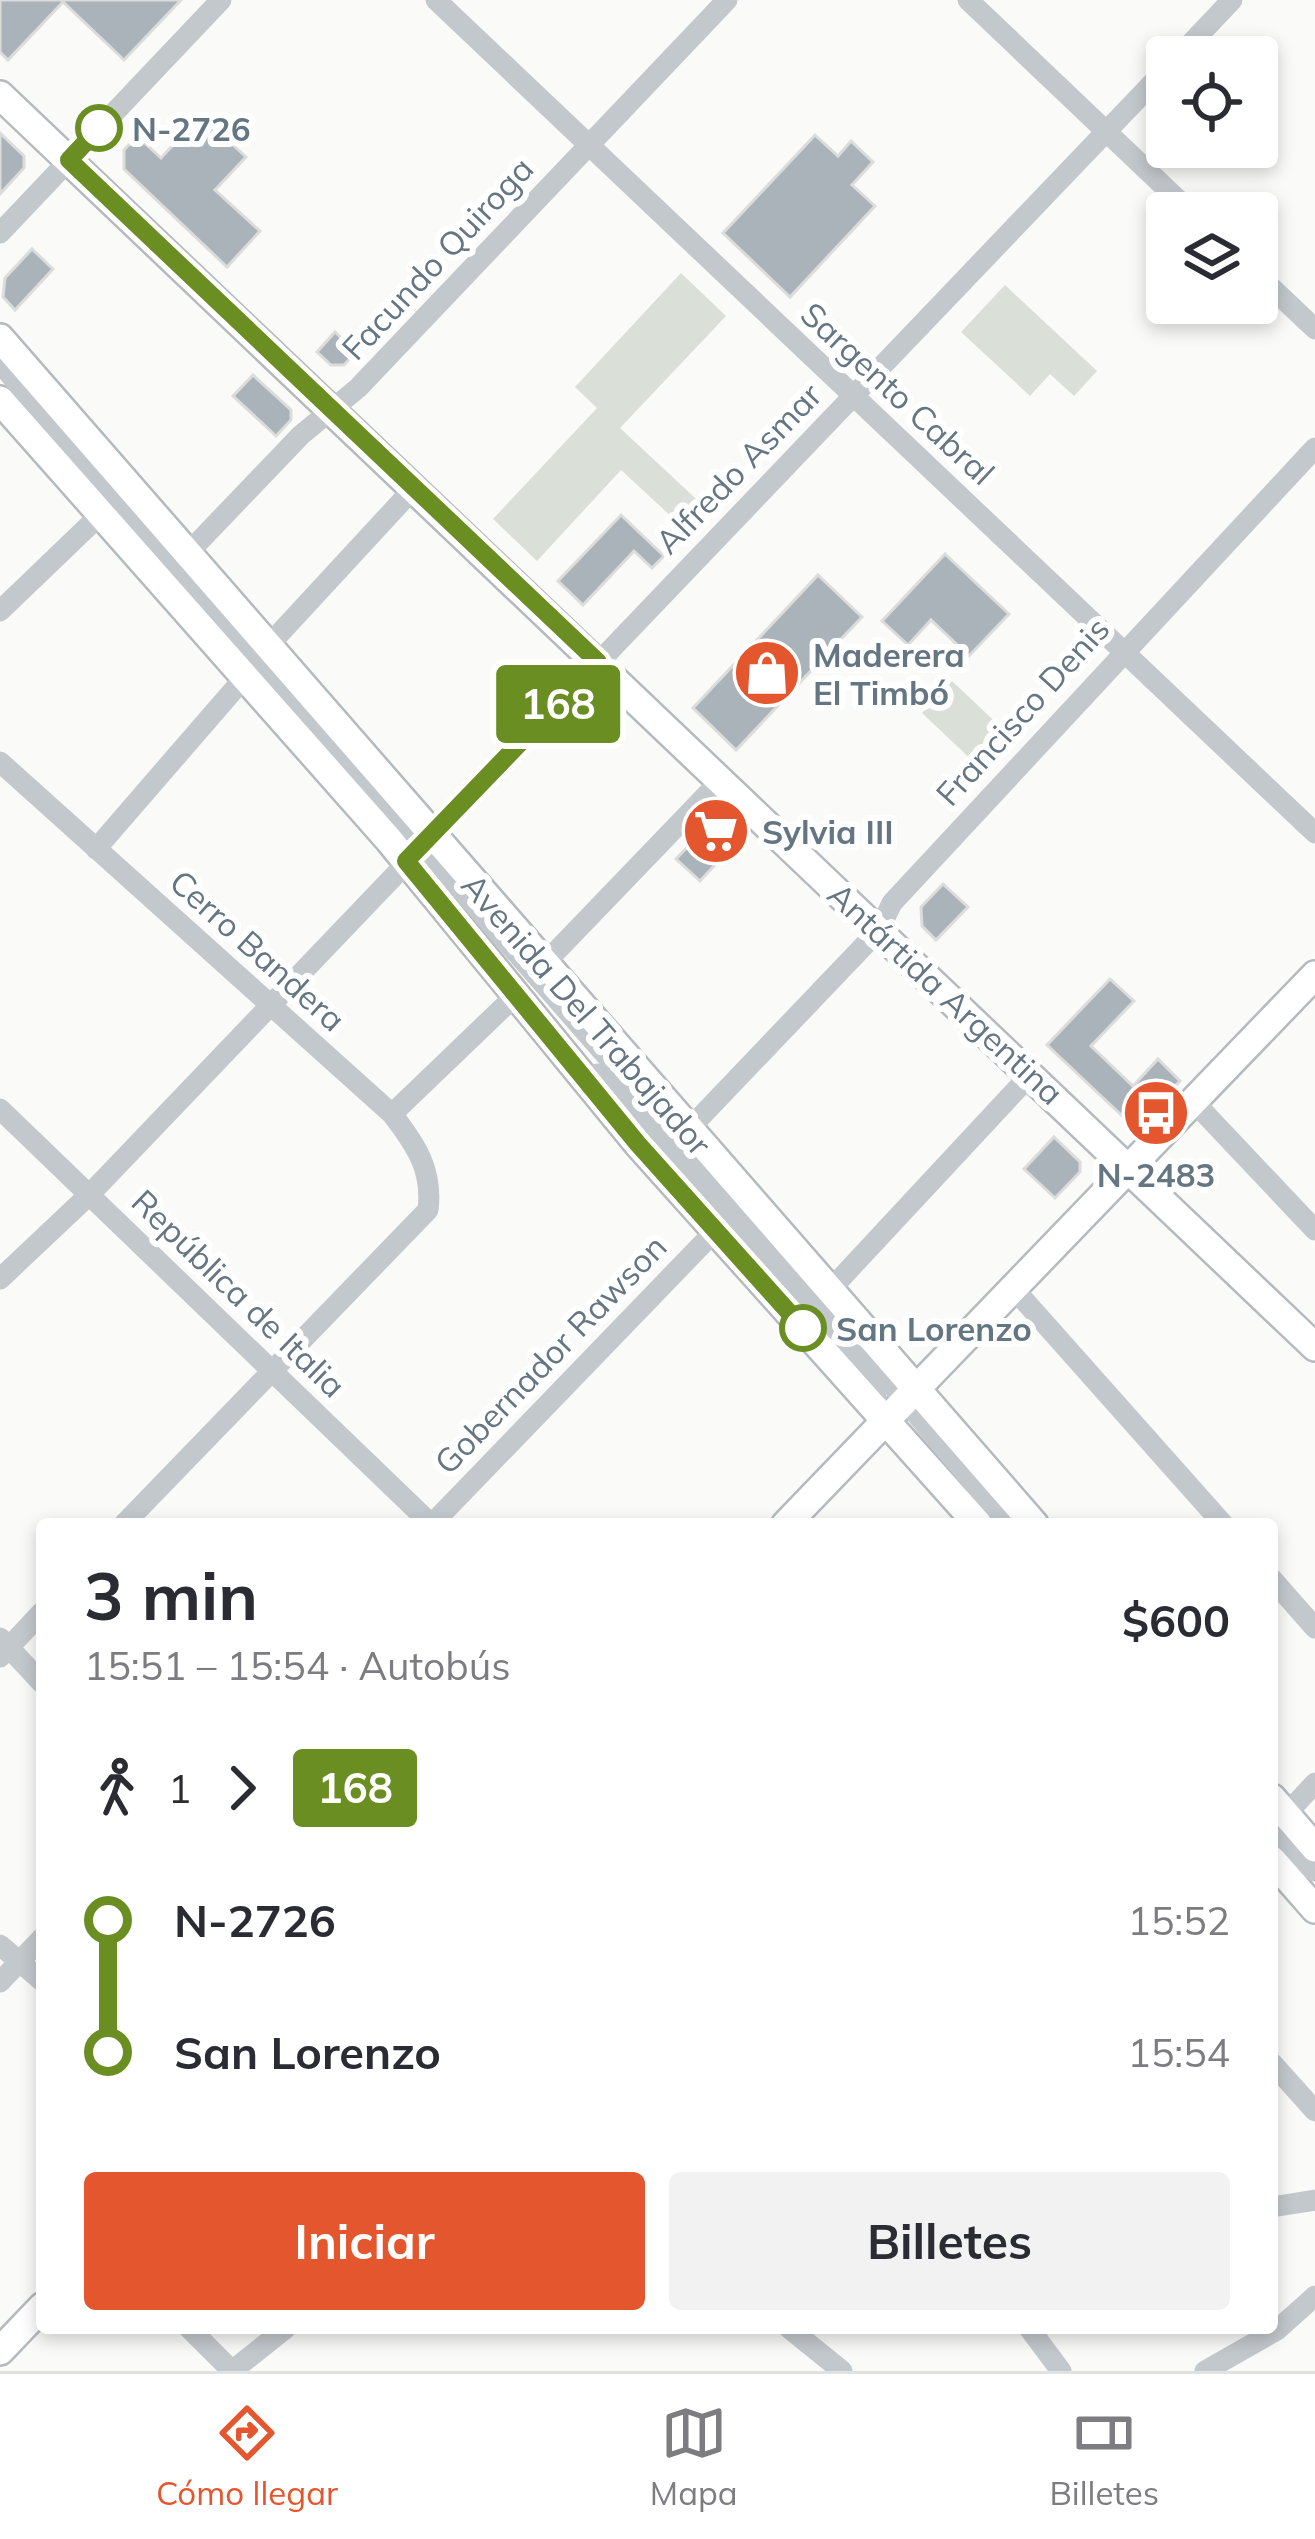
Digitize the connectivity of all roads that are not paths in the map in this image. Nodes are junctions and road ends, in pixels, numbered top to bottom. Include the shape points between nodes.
1 (221, 0) edge
2 (436, 0) edge
3 (727, 0) edge
4 (968, 0) edge
5 (1232, 0) edge
6 (1198, 36) edge
7 (1146, 90) edge
8 (0, 95) edge
9 (1106, 131) junction
10 (589, 146) junction
11 (69, 160) junction
12 (1170, 192) edge
13 (0, 233) edge
14 (1278, 294) edge
15 (1315, 329) edge
16 (0, 338) edge
17 (0, 363) edge
18 (0, 381) edge
19 (854, 396) junction
20 (0, 400) edge
21 (333, 412) junction
22 (1315, 448) edge
23 (414, 488) junction
24 (100, 515) junction
25 (188, 553) junction
26 (0, 611) edge
27 (268, 646) junction
28 (1122, 651) junction
29 (598, 662) junction
30 (244, 678) junction
31 (0, 762) edge
32 (721, 780) junction
33 (1315, 833) edge
34 (96, 849) junction
35 (418, 849) junction
36 (879, 930) junction
37 (544, 964) junction
38 (1315, 975) edge
39 (516, 995) junction
40 (270, 1005) junction
41 (1031, 1074) junction
42 (1193, 1102) junction
43 (0, 1109) edge
44 (392, 1114) junction
45 (688, 1130) junction
46 (1130, 1168) junction
47 (90, 1194) junction
48 (1315, 1230) edge
49 (715, 1231) junction
50 (0, 1280) edge
51 (766, 1280) joint
52 (1015, 1290) junction
53 (829, 1291) junction
54 (1315, 1347) edge
55 (268, 1369) junction
56 (901, 1406) junction
57 (130, 1518) edge
58 (425, 1518) edge
59 (437, 1518) edge
60 (792, 1518) edge
61 (974, 1518) edge
62 (988, 1518) edge
63 (1008, 1518) edge
64 (1009, 1518) edge
65 (1021, 1518) edge
66 (1027, 1518) edge
67 (1218, 1518) edge
68 (1278, 1587) edge
69 (36, 1618) edge
70 (1315, 1628) edge
71 (2, 1650) edge
72 (36, 1678) edge
73 (36, 1687) edge
74 (1315, 1783) edge
75 (1278, 1819) edge
76 (1278, 1824) edge
77 (1278, 1826) edge
78 (1278, 1827) edge
79 (1315, 1848) edge
80 (1278, 1867) edge
81 (1315, 1871) edge
82 (1315, 1890) edge
83 (1315, 1909) edge
84 (36, 1945) edge
85 (0, 1946) edge
86 (20, 1962) junction
87 (36, 1976) edge
88 (0, 1982) edge
89 (1278, 2070) edge
90 (1315, 2111) edge
91 (1315, 2200) edge
92 (1278, 2205) edge
93 (1315, 2296) edge
94 (36, 2313) edge
95 (1278, 2329) edge
96 (195, 2334) edge
97 (278, 2334) edge
98 (800, 2334) edge
99 (1033, 2334) edge
100 (1270, 2334) edge
101 (0, 2351) edge
102 (232, 2371) edge
103 (842, 2371) edge
104 (1061, 2371) edge
105 (1205, 2371) edge

1 - 11 street
2 - 10 street, Sargento Cabral
3 - 10 street, Facundo Quiroga
4 - 9 street
5 - 6 street
7 - 9 street, Alfredo Asmar
8 - 11 main road, Antártida Argentina
9 - 12 street
9 - 19 street, Alfredo Asmar
10 - 19 street, Sargento Cabral
10 - 21 street, Facundo Quiroga
11 - 13 street
11 - 21 main road, Antártida Argentina
14 - 15 street
16 - 25 main road, Avenida Del Trabajador
17 - 35 street
18 - 35 street
19 - 28 street, Sargento Cabral
19 - 29 street, Alfredo Asmar
20 - 24 main road, Avenida Del Trabajador
21 - 23 main road, Antártida Argentina
21 - 25 street, Facundo Quiroga
22 - 28 street, Francisco Denis
23 - 27 street
23 - 29 main road, Antártida Argentina
24 - 26 street
24 - 30 main road, Avenida Del Trabajador
25 - 27 main road, Avenida Del Trabajador
27 - 35 main road, Avenida Del Trabajador
28 - 33 street, Sargento Cabral
28 - 36 street, Francisco Denis via 892,903
29 - 32 main road, Antártida Argentina
29 - 35 street, Alfredo Asmar
30 - 34 street
30 - 35 main road, Avenida Del Trabajador
31 - 34 street, Cerro Bandera
32 - 36 main road, Antártida Argentina
32 - 37 street
34 - 40 street, Cerro Bandera
35 - 37 main road, Avenida Del Trabajador
35 - 39 main road, Avenida Del Trabajador
35 - 40 street, Alfredo Asmar
35 - 56 street via 675,1164
36 - 41 main road, Antártida Argentina
36 - 45 street, Francisco Denis
37 - 45 main road, Avenida Del Trabajador
38 - 42 main road
39 - 44 street
39 - 49 main road, Avenida Del Trabajador
40 - 44 street, Cerro Bandera
40 - 47 street, Alfredo Asmar
41 - 46 main road, Antártida Argentina
41 - 53 street
42 - 46 main road
42 - 48 street
43 - 47 street, República de Italia
44 - 55 street, Cerro Bandera via 431,1182 428,1210
45 - 53 main road, Avenida Del Trabajador
46 - 52 main road
46 - 54 main road, Antártida Argentina
47 - 50 street, Alfredo Asmar
47 - 55 street, República de Italia
49 - 56 main road, Avenida Del Trabajador
49 - 59 street, Gobernador Rawson
51 - 51 street via 772,1274 788,1290 876,1397
52 - 56 main road
52 - 67 street
53 - 56 main road, Avenida Del Trabajador
55 - 57 street
55 - 58 street, República de Italia
56 - 60 main road
56 - 61 main road, Avenida Del Trabajador
56 - 62 street
56 - 63 street
56 - 66 main road, Avenida Del Trabajador
64 - 65 street via 922,1411
68 - 70 street
69 - 71 street
71 - 72 street
71 - 73 street
74 - 75 street
76 - 79 main road
77 - 81 street
78 - 82 street
80 - 83 main road
84 - 86 street
85 - 86 street
86 - 87 street
86 - 88 street
89 - 90 street
91 - 92 street
93 - 95 street
94 - 101 main road
96 - 102 street
97 - 102 street
98 - 103 street
99 - 104 street
100 - 105 street

